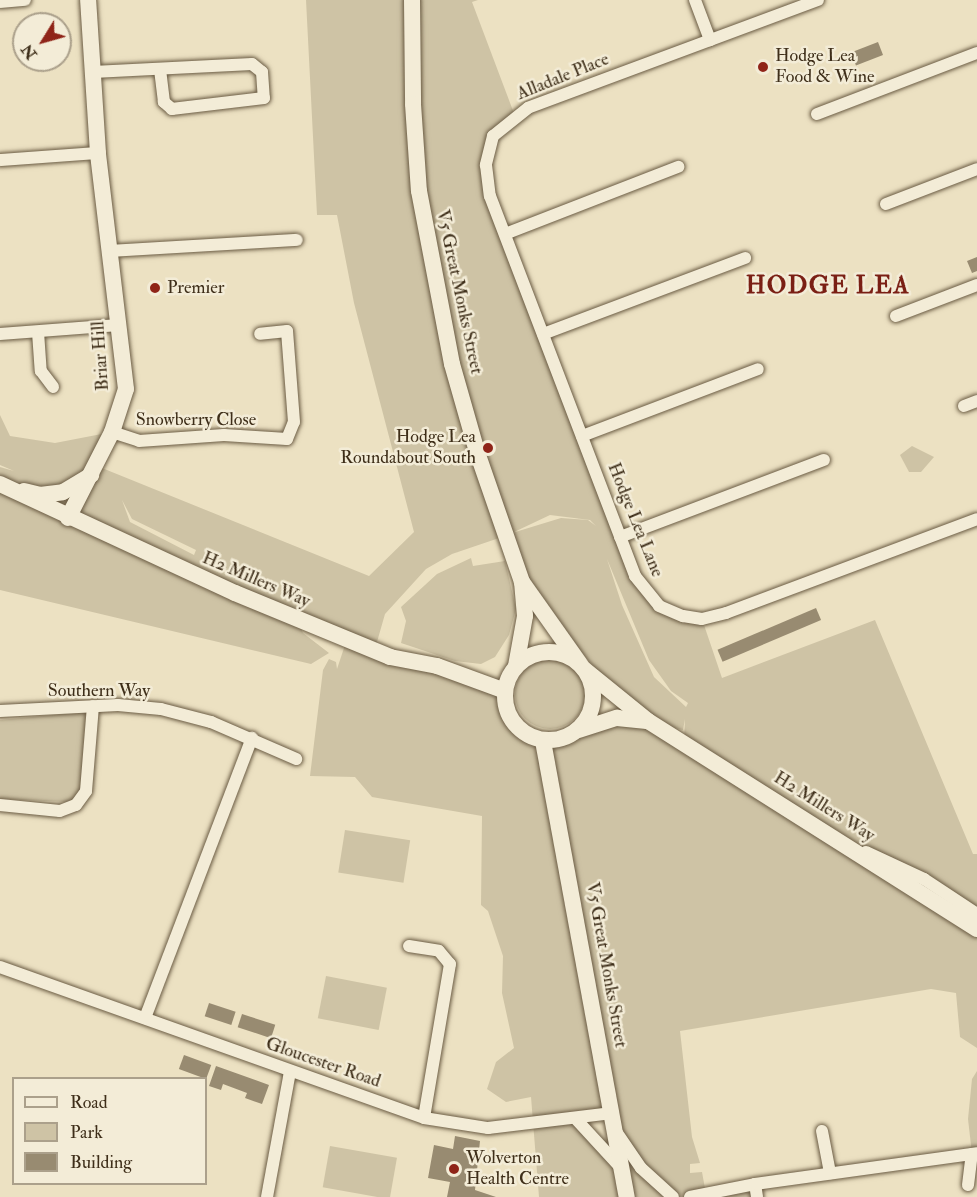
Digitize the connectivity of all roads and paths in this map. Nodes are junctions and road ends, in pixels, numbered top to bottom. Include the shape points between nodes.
1 (25, 0) edge
2 (88, 0) edge
3 (412, 0) edge
4 (695, 0) edge
5 (818, 0) edge
6 (0, 2) edge
7 (710, 40) junction
8 (977, 53) edge
9 (160, 70) junction
10 (93, 72) junction
11 (817, 114) dead end
12 (98, 153) junction
13 (0, 160) edge
14 (678, 167) dead end
15 (977, 170) edge
16 (490, 196) joint
17 (886, 204) dead end
18 (505, 234) junction
19 (297, 240) dead end
20 (111, 251) junction
21 (745, 258) dead end
22 (977, 285) edge
23 (896, 316) dead end
24 (119, 325) junction
25 (38, 332) junction
26 (0, 334) edge
27 (260, 334) dead end
28 (543, 334) junction
29 (758, 369) dead end
30 (52, 387) dead end
31 (977, 401) edge
32 (964, 406) dead end
33 (112, 432) junction
34 (582, 436) junction
35 (824, 460) dead end
36 (92, 474) junction
37 (0, 484) edge
38 (69, 518) junction
39 (977, 519) edge
40 (620, 537) junction
41 (522, 582) junction
42 (516, 666) junction
43 (583, 667) junction
44 (505, 691) junction
45 (93, 706) junction
46 (0, 711) edge
47 (648, 721) junction
48 (579, 730) junction
49 (252, 738) junction
50 (543, 741) junction
51 (296, 759) dead end
52 (0, 805) edge
53 (851, 846) junction
54 (977, 914) edge
55 (977, 929) edge
56 (409, 946) dead end
57 (0, 967) edge
58 (145, 1018) junction
59 (290, 1072) junction
60 (612, 1113) junction
61 (424, 1118) junction
62 (575, 1118) junction
63 (822, 1131) dead end
64 (616, 1132) junction
65 (974, 1154) edge
66 (622, 1169) junction
67 (830, 1173) junction
68 (754, 1184) junction
69 (968, 1185) dead end
70 (267, 1197) edge
71 (627, 1197) edge
72 (673, 1197) edge
73 (690, 1197) edge
74 (757, 1197) edge

1 - 6 street
2 - 10 street, Briar Hill
3 - 41 street, V5 Great Monks Street via 413,104 428,242 452,364
4 - 7 street
5 - 7 street, Alladale Place
7 - 16 street, Alladale Place via 515,116 493,136 486,165
8 - 11 street
9 - 9 street via 252,64 262,72 264,98 172,109 164,102
9 - 10 street
10 - 12 street, Briar Hill
12 - 13 street
12 - 20 street, Briar Hill
14 - 18 street
15 - 17 street
16 - 18 street, Hodge Lea Lane
18 - 28 street, Hodge Lea Lane
19 - 20 street
20 - 24 street, Briar Hill
21 - 28 street
22 - 23 street
24 - 25 street
24 - 33 street, Briar Hill via 126,388
25 - 26 street
25 - 30 street via 41,371
27 - 33 street, Snowberry Close via 287,331 294,422 287,439 224,435 139,441
28 - 34 street, Hodge Lea Lane
29 - 34 street
31 - 32 street
33 - 36 street, Briar Hill
34 - 40 street, Hodge Lea Lane
35 - 40 street
36 - 37 street via 63,492 40,495
36 - 38 street, Briar Hill
37 - 38 street, H2 Millers Way
38 - 44 street, H2 Millers Way via 390,657 437,666
39 - 40 street, Hodge Lea Lane via 702,619 668,611 647,594 635,576
41 - 42 street, V5 Great Monks Street via 525,616
41 - 43 street, V5 Great Monks Street
42 - 43 street via 532,655 552,652
42 - 44 street
43 - 47 street, H2 Millers Way
43 - 48 street via 594,697 590,715
44 - 50 street via 507,710 515,725
45 - 46 street, Southern Way
45 - 49 street, Southern Way via 161,709
45 - 52 street via 86,791 76,805 60,811
47 - 48 street, H2 Millers Way via 617,718
47 - 53 street, H2 Millers Way
48 - 50 street via 560,740
49 - 51 street, Southern Way
49 - 58 street
50 - 60 street, V5 Great Monks Street
53 - 54 street via 924,879
53 - 55 street, H2 Millers Way
56 - 61 street via 440,951 450,964
57 - 58 street, Gloucester Road
58 - 59 street, Gloucester Road
59 - 61 street, Gloucester Road
59 - 70 street
60 - 62 street, Gloucester Road
60 - 64 street, V5 Great Monks Street
61 - 62 street, Gloucester Road via 488,1128
62 - 66 street
63 - 67 street
64 - 66 street, V5 Great Monks Street
64 - 72 street via 641,1168
65 - 67 street
65 - 69 street
66 - 71 street, V5 Great Monks Street
67 - 68 street
68 - 73 street
68 - 74 street

